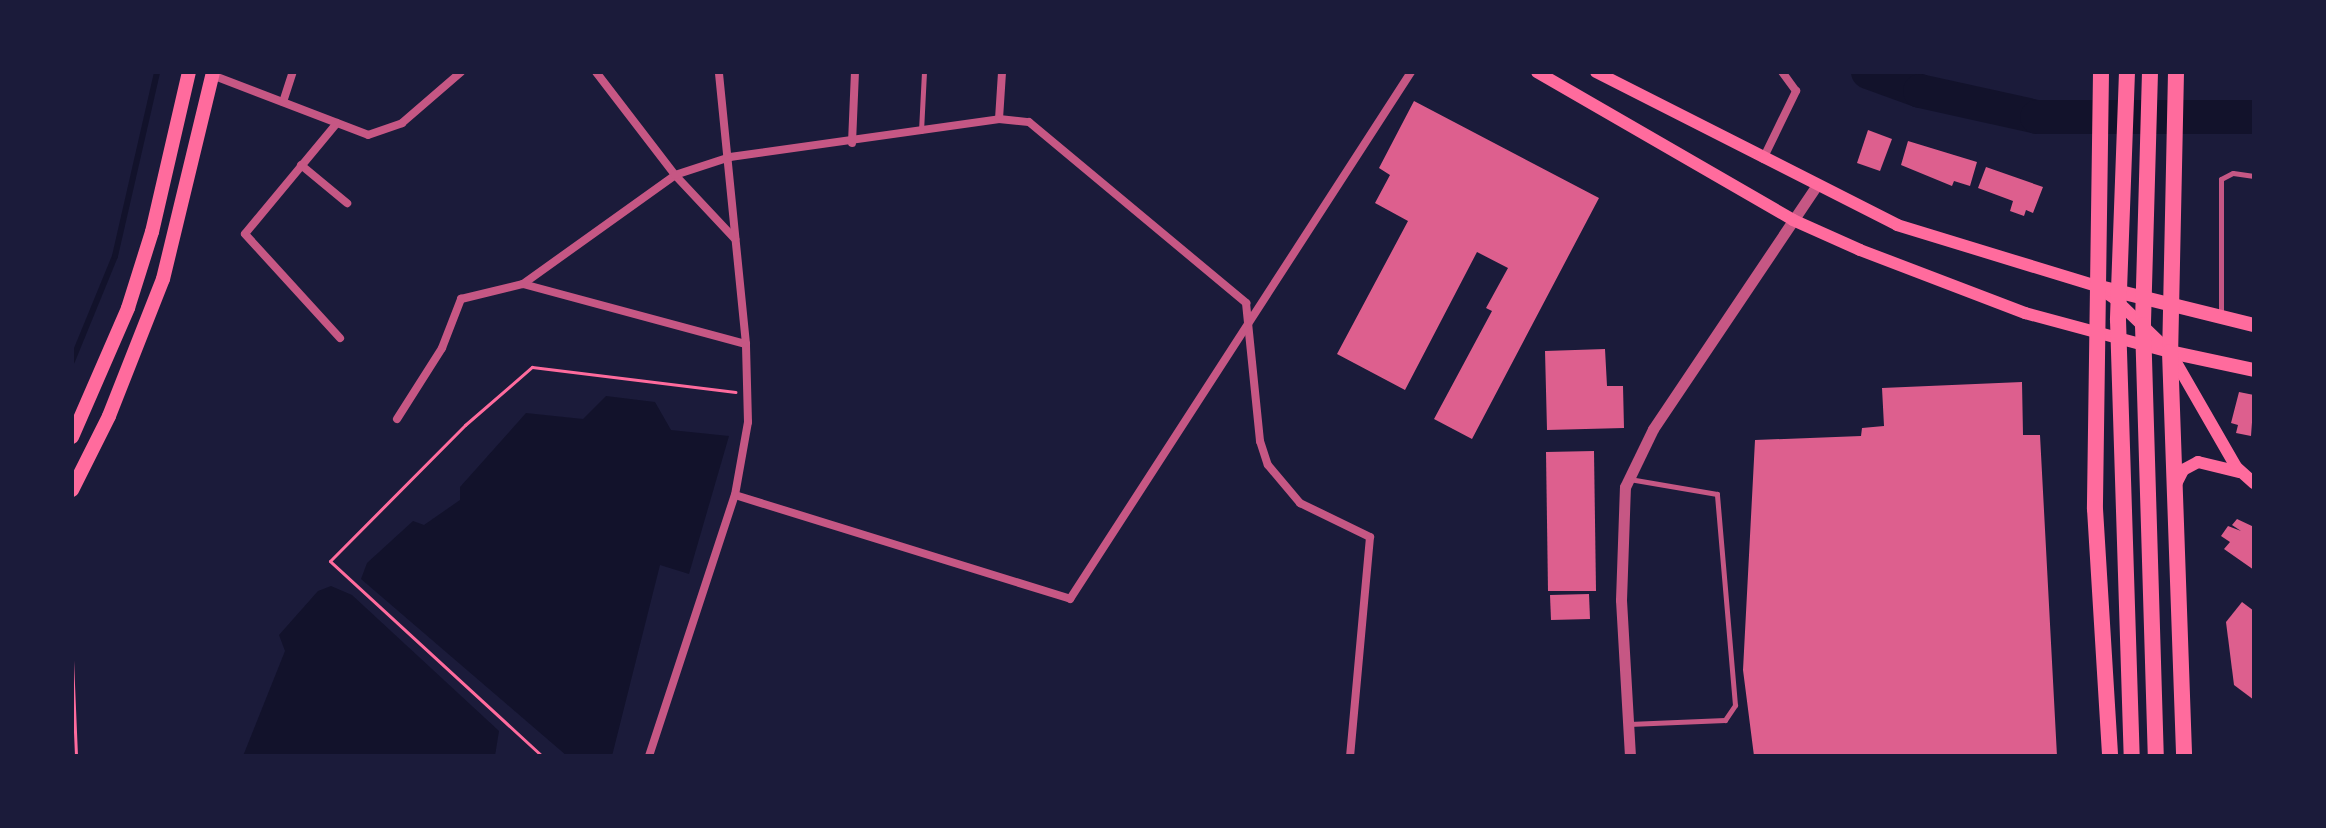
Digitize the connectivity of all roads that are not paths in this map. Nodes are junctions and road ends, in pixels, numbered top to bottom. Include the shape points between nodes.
1 (189, 72) edge
2 (293, 72) edge
3 (461, 72) edge
4 (596, 72) edge
5 (719, 72) edge
6 (855, 72) edge
7 (924, 72) edge
8 (1002, 72) edge
9 (1411, 72) edge
10 (1537, 72) edge
11 (1596, 72) edge
12 (1782, 72) edge
13 (2101, 72) edge
14 (2127, 72) edge
15 (2150, 72) edge
16 (212, 73) edge
17 (2176, 73) edge
18 (283, 102) junction
19 (999, 119) junction
20 (337, 123) junction
21 (921, 132) junction
22 (852, 143) junction
23 (730, 157) junction
24 (1763, 159) junction
25 (301, 165) junction
26 (675, 175) junction
27 (2254, 176) edge
28 (1815, 188) junction
29 (347, 203) dead end
30 (1793, 220) junction
31 (736, 240) junction
32 (523, 284) junction
33 (2096, 286) junction
34 (2171, 302) junction
35 (2221, 315) junction
36 (1248, 320) junction
37 (2254, 325) edge
38 (2095, 336) junction
39 (340, 338) dead end
40 (746, 344) junction
41 (2170, 352) junction
42 (2254, 370) edge
43 (397, 419) dead end
44 (72, 437) edge
45 (2239, 472) junction
46 (1628, 478) junction
47 (2254, 483) edge
48 (2174, 489) junction
49 (72, 490) edge
50 (735, 495) junction
51 (1627, 724) junction
52 (649, 756) edge
53 (1350, 756) edge
54 (1630, 756) edge
55 (2110, 756) edge
56 (2132, 756) edge
57 (2156, 756) edge
58 (2184, 756) edge

1 - 44 main road via 152,232 128,308
2 - 18 street
3 - 20 street via 402,123 368,135
4 - 26 street
5 - 23 street
6 - 22 street
7 - 21 lane
8 - 19 street
9 - 36 street
10 - 30 main road
11 - 24 main road
12 - 24 street via 1796,91
13 - 33 highway
14 - 56 highway via 2118,320
15 - 57 highway via 2143,325
16 - 18 street
16 - 49 main road via 163,279 115,403
17 - 34 highway
18 - 20 street
19 - 21 street
19 - 36 street via 1029,122 1246,303
20 - 25 street
21 - 22 street
22 - 23 street
23 - 26 street
23 - 31 street
24 - 28 main road
25 - 29 street
25 - 39 street via 245,234
26 - 31 street
26 - 32 street
27 - 35 lane via 2233,173 2221,179
28 - 30 street
28 - 33 main road via 1897,225
30 - 38 main road via 1901,266
30 - 46 street via 1653,429
31 - 40 street
32 - 40 street
32 - 43 street via 461,299 442,348
33 - 34 main road
33 - 38 highway
33 - 41 main road via 2135,313
34 - 35 main road
34 - 41 highway
35 - 37 main road
36 - 50 street via 1070,599
36 - 53 street via 1260,441 1276,479 1300,503 1370,537
38 - 41 main road
38 - 55 highway via 2095,509
40 - 50 street via 748,394
41 - 42 main road
41 - 45 main road
41 - 48 highway
45 - 47 main road
45 - 48 main road via 2198,462 2183,470
46 - 51 street via 1620,526
46 - 51 lane via 1668,490 1700,488 1717,494 1735,705 1725,720
48 - 58 highway
50 - 52 street
51 - 54 street

